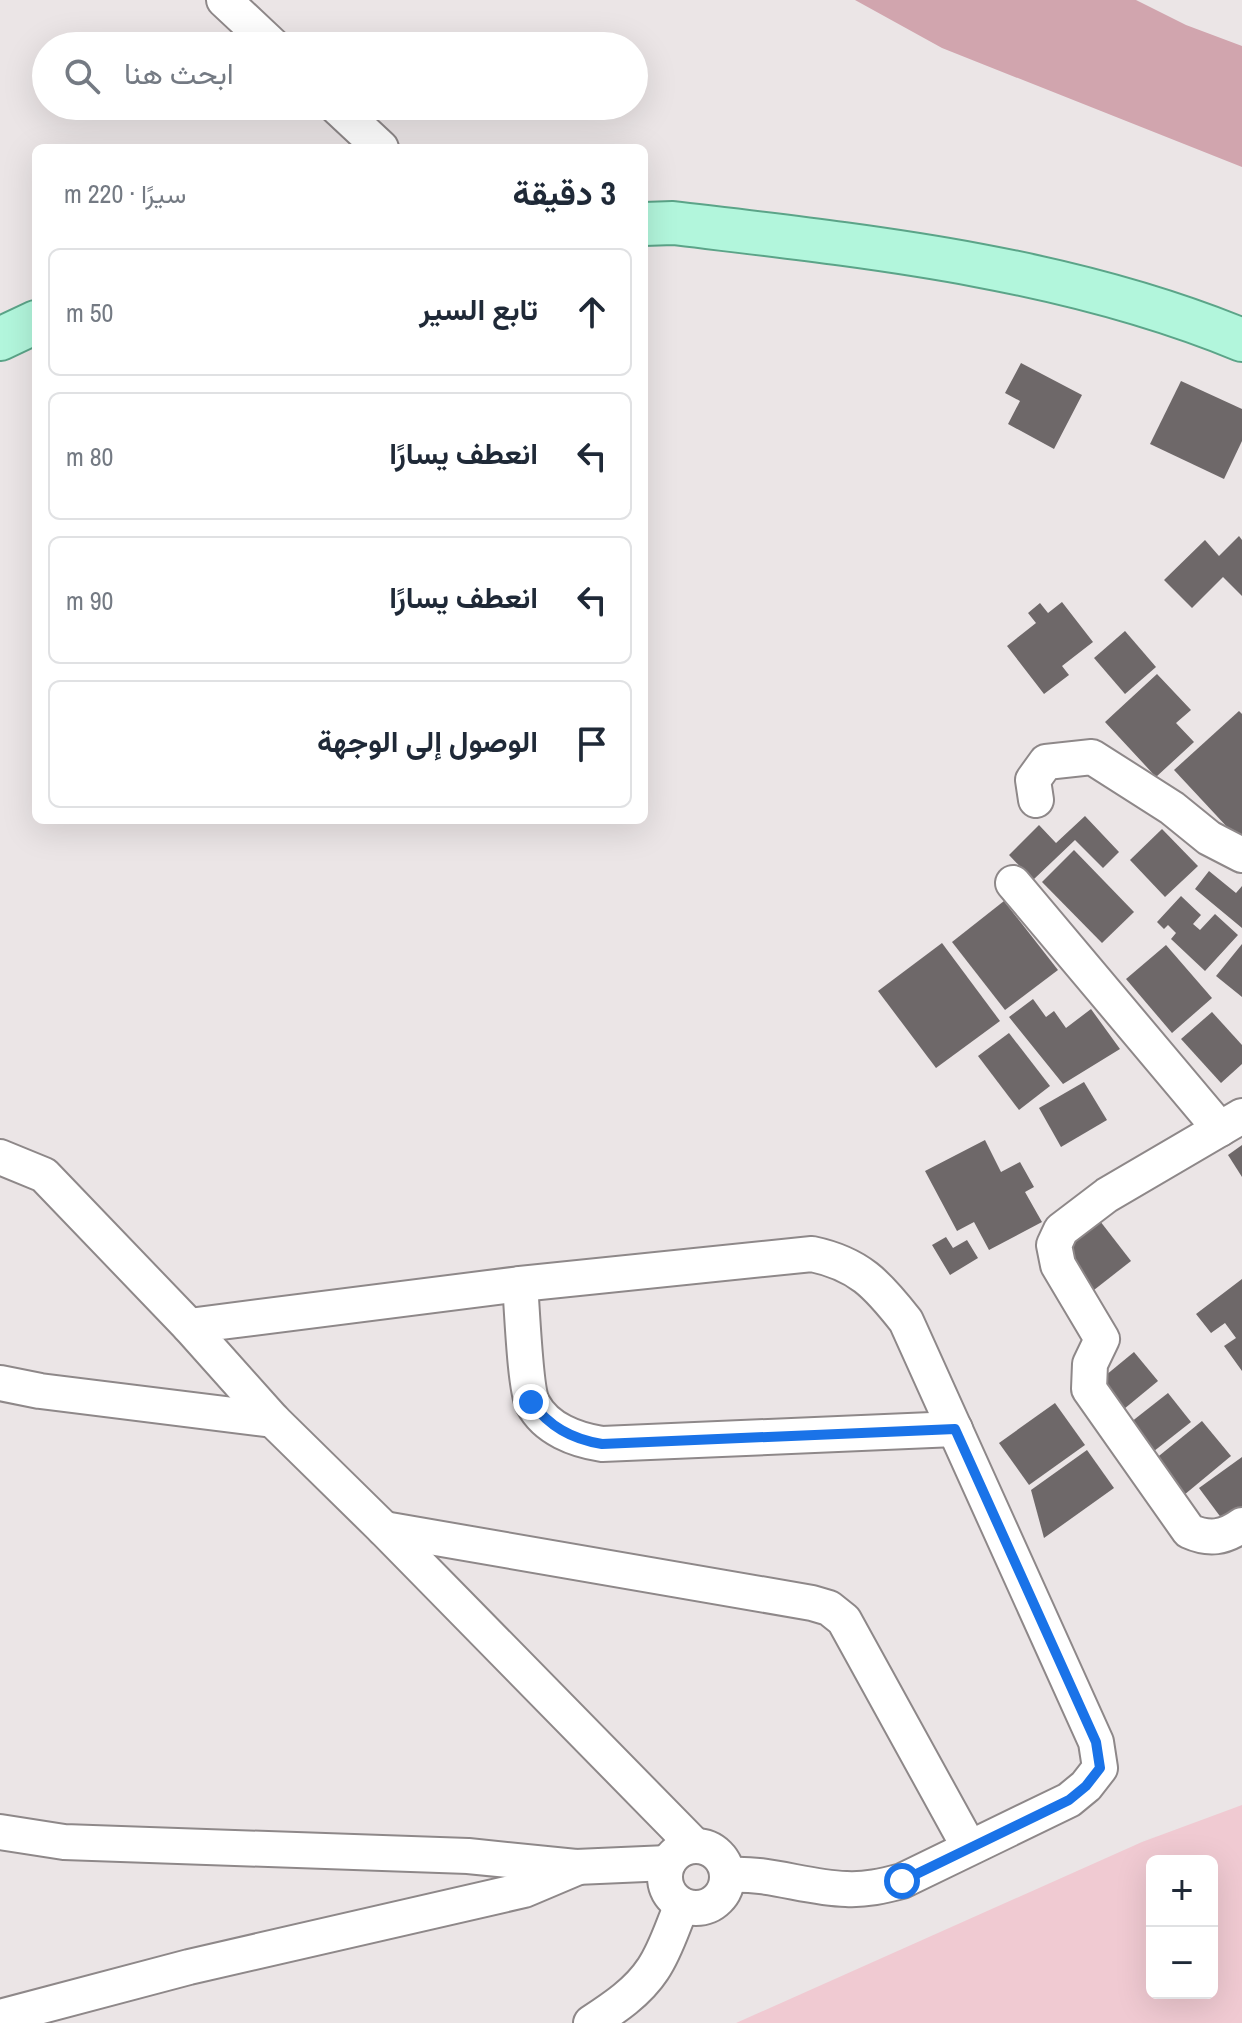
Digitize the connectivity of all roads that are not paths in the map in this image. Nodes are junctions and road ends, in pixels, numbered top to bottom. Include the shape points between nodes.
1 (224, 0) edge
2 (258, 32) edge
3 (351, 120) edge
4 (377, 144) edge
5 (648, 224) edge
6 (32, 324) edge
7 (0, 339) edge
8 (1242, 340) edge
9 (1036, 800) dead end
10 (1242, 855) edge
11 (1013, 883) dead end
12 (1231, 1123) edge
13 (0, 1157) edge
14 (520, 1284) junction
15 (189, 1326) junction
16 (0, 1383) edge
17 (273, 1420) junction
18 (955, 1429) junction
19 (1242, 1525) edge
20 (384, 1529) junction
21 (0, 1832) edge
22 (969, 1847) junction
23 (682, 1854) junction
24 (576, 1867) junction
25 (728, 1875) junction
26 (682, 1905) junction
27 (0, 2017) edge
28 (591, 2023) edge

1 - 2 street
3 - 4 street
5 - 8 main road via 853,245 1032,275 1191,320
6 - 7 main road
9 - 10 street via 1033,780 1046,762 1092,757
11 - 12 street
12 - 19 street via 1107,1195 1061,1230 1054,1245 1058,1265 1102,1339 1090,1364 1089,1389 1189,1531 1206,1538 1229,1534
13 - 15 street via 44,1175
14 - 15 street
14 - 18 street via 812,1254 839,1260 865,1275 906,1321
14 - 18 street via 531,1402 543,1417 578,1440 602,1444
15 - 17 street
16 - 17 street
17 - 20 street
18 - 22 street via 1096,1742 1100,1768 1069,1800
20 - 22 street via 829,1608 844,1620
20 - 23 street
21 - 24 street via 64,1842 468,1856
22 - 25 street via 902,1881 873,1889
23 - 24 street
23 - 25 street via 710,1849 723,1860
23 - 26 street via 665,1878 670,1894
24 - 27 street via 524,1890 189,1967
25 - 26 street via 724,1891 713,1903 698,1908
26 - 28 street via 655,1967 616,2007

